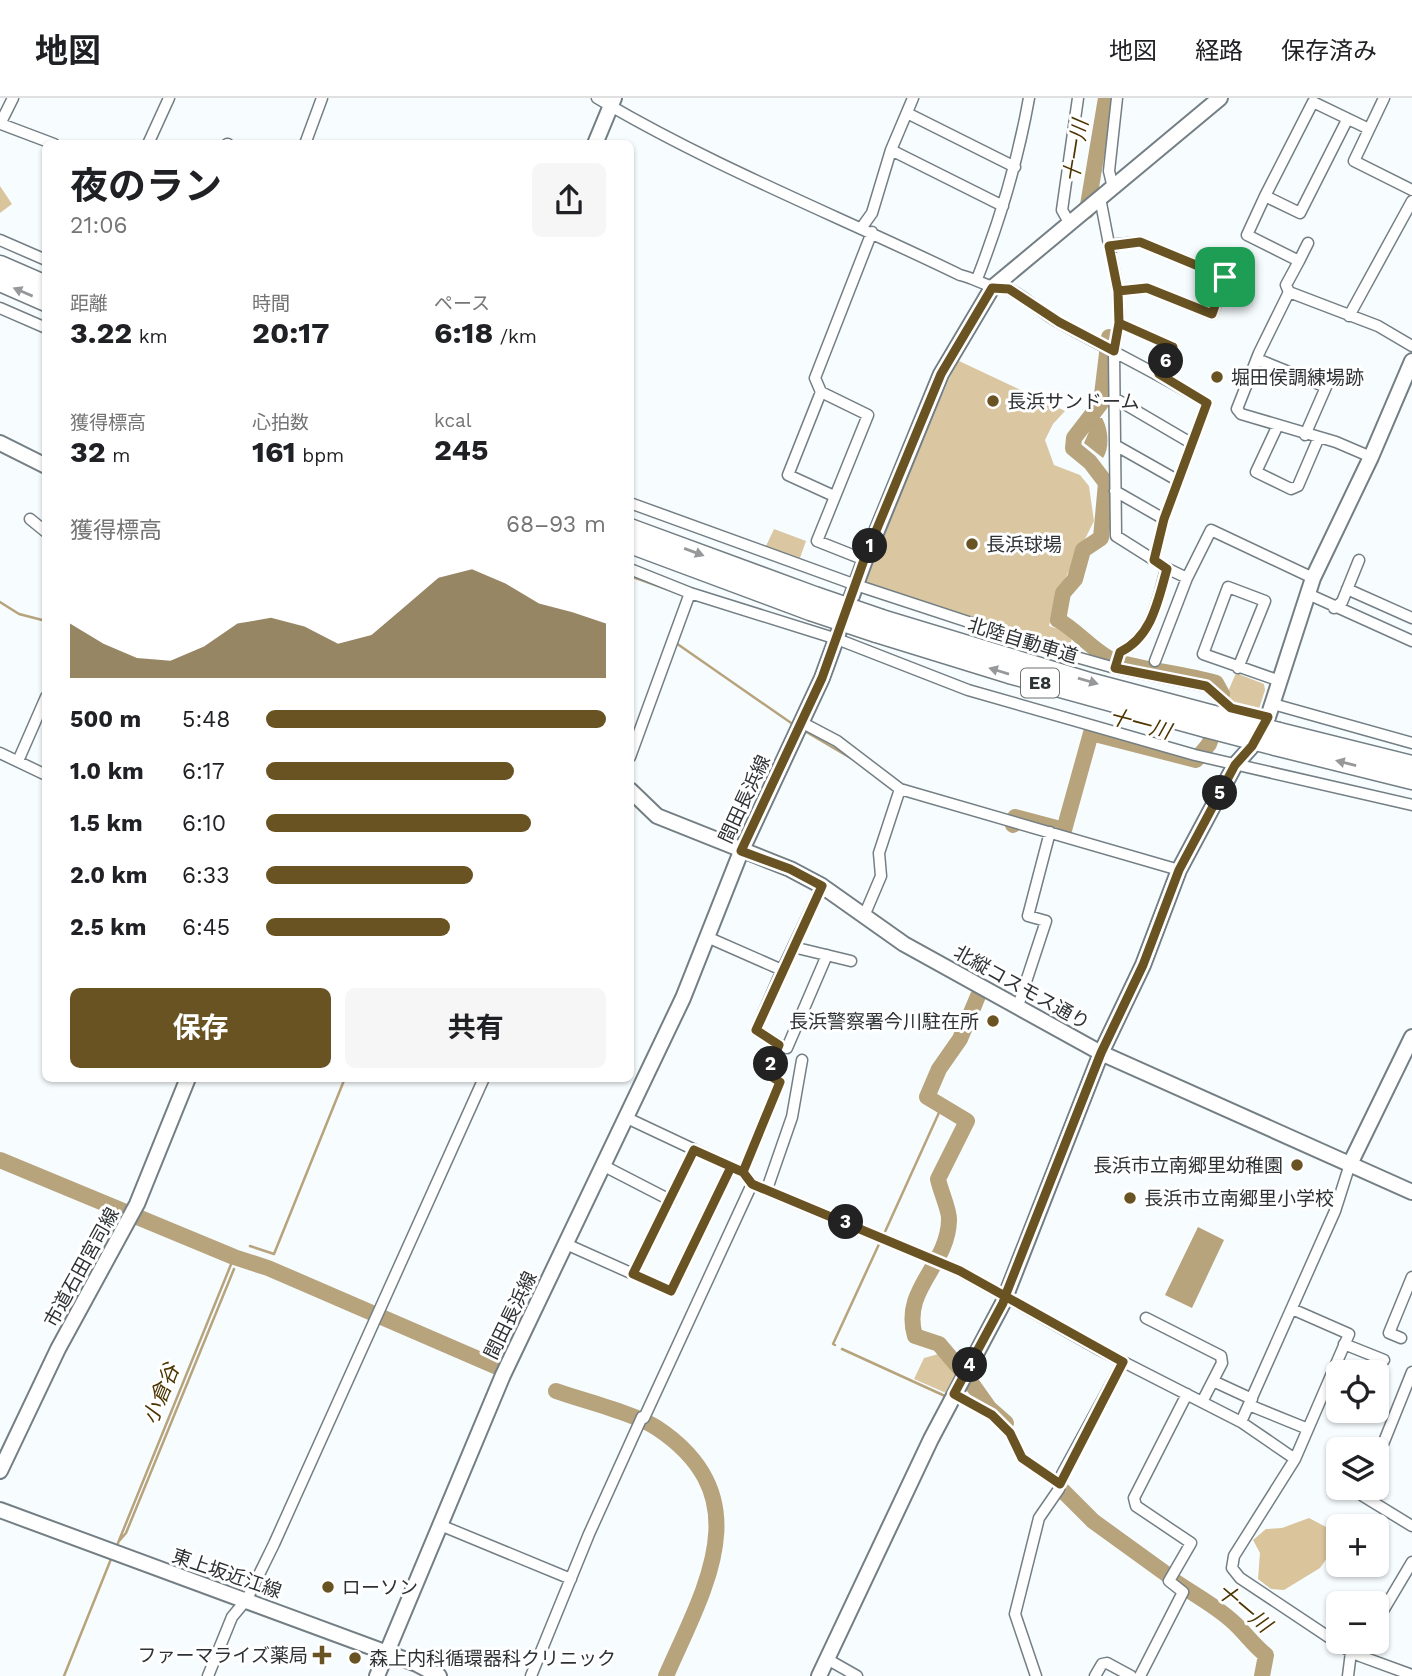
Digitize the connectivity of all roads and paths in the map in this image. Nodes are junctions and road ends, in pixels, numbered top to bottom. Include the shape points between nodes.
1 (13, 98) edge
2 (169, 98) edge
3 (322, 98) edge
4 (597, 98) edge
5 (914, 98) edge
6 (1029, 98) edge
7 (1078, 98) edge
8 (1117, 98) edge
9 (1220, 98) edge
10 (1384, 98) edge
11 (613, 102) edge
12 (907, 113) junction
13 (1347, 120) junction
14 (0, 124) edge
15 (1369, 129) junction
16 (43, 140) edge
17 (150, 140) edge
18 (306, 140) edge
19 (597, 140) edge
20 (891, 150) junction
21 (1015, 167) junction
22 (1113, 188) junction
23 (1412, 190) edge
24 (1265, 196) junction
25 (1101, 201) junction
26 (1412, 201) edge
27 (1003, 206) junction
28 (1073, 222) junction
29 (862, 227) junction
30 (872, 232) junction
31 (0, 240) edge
32 (1308, 243) dead end
33 (1109, 246) junction
34 (42, 258) edge
35 (1298, 261) junction
36 (0, 265) edge
37 (977, 279) junction
38 (0, 282) edge
39 (42, 283) edge
40 (992, 288) junction
41 (1118, 291) junction
42 (1289, 292) junction
43 (42, 300) edge
44 (0, 308) edge
45 (1349, 316) junction
46 (1119, 323) junction
47 (42, 326) edge
48 (1412, 346) edge
49 (1114, 351) junction
50 (1257, 359) junction
51 (1412, 361) edge
52 (1159, 374) junction
53 (821, 392) junction
54 (1116, 399) junction
55 (1277, 426) junction
56 (1305, 435) junction
57 (1319, 437) junction
58 (0, 443) edge
59 (1191, 443) junction
60 (1115, 445) junction
61 (1371, 457) junction
62 (42, 464) edge
63 (1177, 480) junction
64 (1115, 491) junction
65 (834, 496) junction
66 (634, 504) edge
67 (30, 519) dead end
68 (1164, 519) junction
69 (42, 528) edge
70 (634, 530) edge
71 (634, 545) edge
72 (864, 560) junction
73 (1154, 560) junction
74 (1359, 560) dead end
75 (1167, 569) junction
76 (634, 571) edge
77 (1187, 578) junction
78 (1313, 578) junction
79 (856, 584) junction
80 (1347, 589) junction
81 (690, 593) junction
82 (1308, 594) junction
83 (813, 604) junction
84 (1334, 608) junction
85 (1412, 618) edge
86 (837, 639) junction
87 (1412, 641) edge
88 (1155, 661) dead end
89 (1116, 664) junction
90 (1238, 668) junction
91 (1280, 681) junction
92 (42, 707) edge
93 (1270, 711) junction
94 (801, 722) junction
95 (1277, 739) junction
96 (1412, 743) edge
97 (634, 746) edge
98 (0, 753) edge
99 (18, 761) junction
100 (1235, 765) junction
101 (1412, 765) edge
102 (42, 773) edge
103 (1412, 780) edge
104 (900, 789) junction
105 (634, 794) edge
106 (1412, 805) edge
107 (1050, 832) junction
108 (741, 851) junction
109 (1179, 870) junction
110 (822, 886) junction
111 (864, 916) junction
112 (707, 937) junction
113 (793, 947) junction
114 (827, 956) junction
115 (851, 961) dead end
116 (782, 970) junction
117 (1018, 1006) junction
118 (1412, 1037) edge
119 (779, 1045) junction
120 (1101, 1053) junction
121 (802, 1060) dead end
122 (186, 1082) edge
123 (482, 1082) edge
124 (627, 1118) junction
125 (694, 1150) junction
126 (1350, 1164) junction
127 (604, 1166) junction
128 (731, 1167) junction
129 (743, 1172) junction
130 (752, 1184) junction
131 (767, 1189) junction
132 (1412, 1192) edge
133 (670, 1200) junction
134 (566, 1244) junction
135 (633, 1274) junction
136 (1412, 1278) edge
137 (1006, 1294) junction
138 (1292, 1310) junction
139 (1146, 1318) dead end
140 (1401, 1338) dead end
141 (1345, 1344) junction
142 (1340, 1360) edge
143 (1384, 1360) dead end
144 (1123, 1362) junction
145 (1412, 1372) edge
146 (1213, 1381) junction
147 (1326, 1388) edge
148 (954, 1394) junction
149 (1187, 1394) junction
150 (1202, 1402) junction
151 (1250, 1402) junction
152 (1241, 1422) junction
153 (1308, 1429) junction
154 (1386, 1437) edge
155 (1295, 1459) junction
156 (0, 1471) edge
157 (1060, 1484) junction
158 (1370, 1500) edge
159 (0, 1510) edge
160 (440, 1525) junction
161 (1412, 1526) edge
162 (1412, 1562) edge
163 (572, 1579) junction
164 (247, 1599) junction
165 (1389, 1601) edge
166 (1326, 1634) edge
167 (387, 1653) junction
168 (1356, 1654) joint
169 (827, 1659) junction
170 (1412, 1675) edge
171 (208, 1676) edge
172 (377, 1676) edge
173 (439, 1676) edge
174 (531, 1676) edge
175 (819, 1676) edge
176 (857, 1676) edge
177 (1036, 1676) edge
178 (1095, 1676) edge
179 (1131, 1676) edge
180 (1140, 1676) edge
181 (1348, 1676) edge

1 - 14 street
2 - 17 street
3 - 18 street
4 - 11 street
5 - 12 street
6 - 21 street
7 - 28 street via 1062,210
8 - 22 street via 1109,171
9 - 22 street, 間田長浜線
10 - 15 street
11 - 19 street
11 - 29 street via 676,144
12 - 20 street
12 - 21 street
13 - 15 street
13 - 24 street via 1300,213
13 - 24 street via 1313,102
14 - 16 street
15 - 23 street via 1354,161
20 - 27 street
20 - 29 street via 872,213
21 - 27 street
22 - 25 street, 間田長浜線
24 - 35 street via 1247,235
25 - 28 street, 間田長浜線
25 - 33 street
26 - 45 street
27 - 37 street
28 - 40 street, 間田長浜線
29 - 30 street
30 - 37 street
30 - 53 street via 815,378
31 - 34 street
32 - 35 street
33 - 41 street
33 - 41 street via 1140,242 1226,281 1212,314 1147,288
35 - 42 street via 1286,285
36 - 39 highway
37 - 40 street
43 -> 38 highway
40 - 49 street via 1009,289
40 - 72 street, 間田長浜線 via 941,374
41 - 46 street
42 - 45 street
42 - 50 street
44 - 47 street
45 - 48 street
46 - 49 street
46 - 52 street via 1173,347
49 - 52 street
49 - 54 street
50 - 55 street via 1238,410
50 - 56 street via 1326,387
51 - 61 street
52 - 59 street via 1207,403
53 - 65 street via 788,475
53 - 65 street via 868,415
54 - 59 street
54 - 60 street
55 - 56 street
55 - 57 street via 1256,472 1291,489 1298,486
56 - 57 street
57 - 61 street
58 - 62 street
59 - 63 street
60 - 63 street
60 - 64 street
61 - 78 street
63 - 68 street
64 - 68 street
64 - 73 street via 1116,536
65 - 72 street via 817,541
66 - 79 street
67 - 69 street
68 - 73 street
70 -> 83 highway, 北陸自動車道 / E8
71 - 83 highway, 北陸自動車道 / E8
72 - 79 street, 間田長浜線
73 - 75 street
74 - 80 street
75 - 77 street
75 - 89 street via 1154,615 1135,645 1120,652
76 - 81 street
77 - 78 street via 1211,530
77 - 88 street
78 - 82 street
79 - 86 street, 間田長浜線
79 - 89 street
80 - 84 street
80 - 85 street
81 - 86 street
81 - 97 street
82 - 84 street
82 - 91 street
83 - 95 highway, 北陸自動車道 / E8, bridge
84 - 87 street
86 - 94 street, 間田長浜線
86 - 100 street via 968,690
89 - 93 street via 1206,686 1231,708
90 - 90 street via 1203,654 1228,587 1265,601
90 - 91 street
91 - 93 street
92 - 99 street
93 - 96 street
93 - 100 street via 1252,746
94 - 104 street via 837,740
94 - 108 street, 間田長浜線
95 - 101 highway, 北陸自動車道 / E8
103 -> 95 highway, 北陸自動車道 / E8
98 - 99 street
99 - 102 street
100 - 106 street
100 - 109 street
104 - 107 street
104 - 111 street via 878,853 881,876
105 - 108 street, 北縦コスモス通り via 657,816
107 - 109 street
107 - 117 street via 1028,916 1046,921
108 - 110 street, 北縦コスモス通り
108 - 112 street, 間田長浜線
109 - 120 street via 1143,965
110 - 111 street, 北縦コスモス通り
110 - 113 street
111 - 117 street, 北縦コスモス通り via 904,944
112 - 116 street
112 - 124 street, 間田長浜線
113 - 114 street
113 - 116 street
114 - 115 street
114 - 119 street via 787,1048
116 - 119 street via 756,1030
117 - 120 street, 北縦コスモス通り
118 - 126 street
119 - 129 street via 767,1074 780,1082
120 - 126 street, 北縦コスモス通り
120 - 137 street
121 - 131 street via 792,1117
122 - 156 street, 市道石田宮司線 via 132,1213 58,1349
123 - 164 street
124 - 125 street
124 - 127 street, 間田長浜線
125 - 128 street
125 - 133 street
126 - 132 street, 北縦コスモス通り
126 - 138 street
127 - 133 street
127 - 134 street, 間田長浜線
128 - 129 street
128 - 135 street via 671,1291
129 - 130 street
130 - 131 street
130 - 163 street
131 - 137 street
133 - 135 street
134 - 135 street
134 - 160 street, 間田長浜線 via 503,1375
136 - 140 street via 1389,1334
137 - 144 street
137 - 148 street
138 - 141 street via 1349,1334
138 - 151 street
139 - 146 street via 1220,1356 1222,1363
141 - 142 street
141 - 143 street
144 - 149 street
144 - 157 street
145 - 154 street
146 - 150 street
146 - 151 street
147 - 153 street
148 - 157 street via 992,1415 1010,1433 1022,1458
148 - 169 street
149 - 150 street
149 - 180 street via 1134,1498 1136,1506 1191,1544 1170,1581 1183,1592
150 - 152 street
151 - 152 street
151 - 153 street
152 - 155 street
153 - 155 street
155 - 166 street via 1234,1556 1232,1568 1240,1578
157 - 177 street via 1039,1518 1015,1614
158 - 161 street
159 - 164 street, 東上坂近江線
160 - 163 street
160 - 167 street, 間田長浜線
162 - 165 street
163 - 174 street
164 - 167 street, 東上坂近江線
164 - 171 street via 232,1617
167 - 172 street, 間田長浜線
167 - 173 street, 東上坂近江線
168 - 170 street
168 - 181 street
169 - 175 street
169 - 176 street
178 - 179 street via 1107,1663

